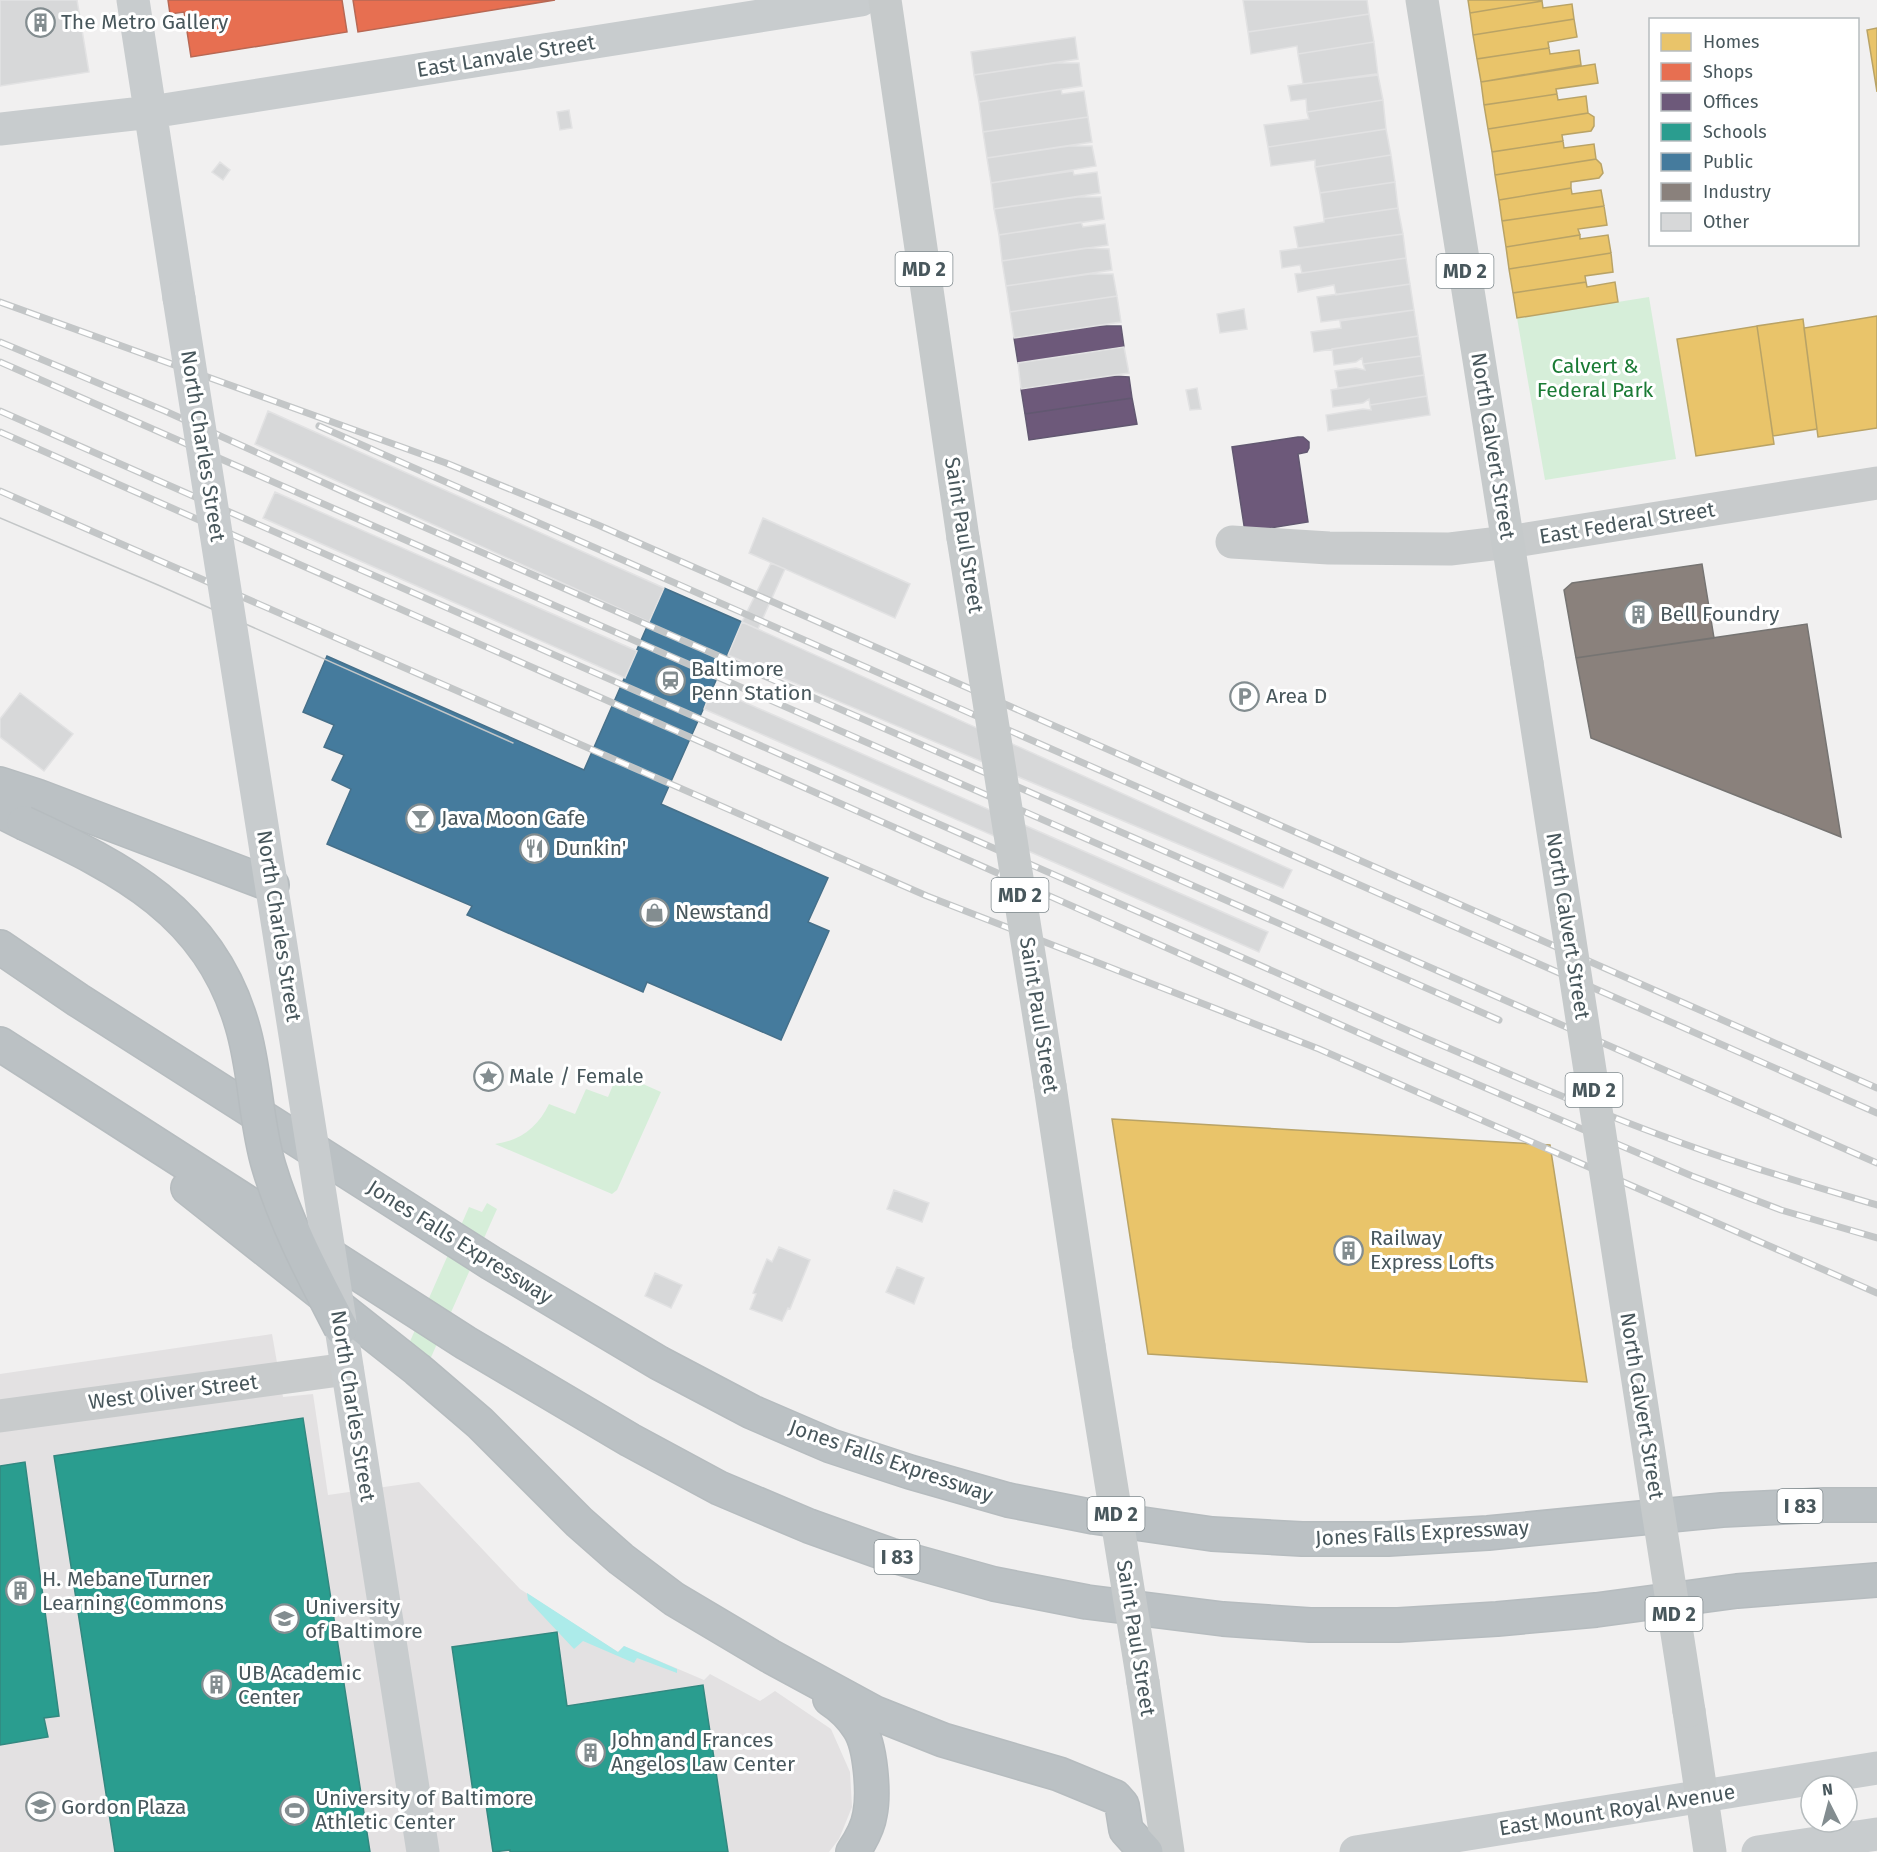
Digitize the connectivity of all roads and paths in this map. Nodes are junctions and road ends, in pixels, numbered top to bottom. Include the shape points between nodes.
1 (133, 0) edge
2 (861, 0) edge
3 (885, 0) edge
4 (1422, 0) edge
5 (151, 112) junction
6 (0, 129) edge
7 (1877, 483) edge
8 (1232, 542) dead end
9 (1508, 542) junction
10 (0, 784) edge
11 (21, 810) edge
12 (272, 885) junction
13 (0, 947) edge
14 (0, 1044) edge
15 (38, 1070) junction
16 (344, 1351) junction
17 (0, 1416) edge
18 (1877, 1505) edge
19 (1877, 1580) edge
20 (770, 1656) junction
21 (1877, 1768) edge
22 (1702, 1796) junction
23 (1877, 1834) edge
24 (423, 1852) edge
25 (853, 1852) edge
26 (1146, 1852) edge
27 (1168, 1852) edge
28 (1356, 1852) edge
29 (1710, 1852) edge
30 (1758, 1852) edge

1 - 5 main road, North Charles Street
2 - 5 main road, East Lanvale Street
3 - 27 main road, Saint Paul Street / MD 2, bridge via 963,538
4 - 9 main road, North Calvert Street / MD 2
5 - 6 main road, East Lanvale Street
5 - 12 main road, North Charles Street, bridge
7 - 9 street, East Federal Street
8 - 9 street, East Federal Street via 1450,549
9 - 22 main road, North Calvert Street / MD 2, bridge
10 - 11 highway
11 - 12 highway
11 - 16 highway, bridge via 128,875 161,900 194,932 224,975 242,1025 269,1166
12 - 16 main road, North Charles Street, bridge
13 - 18 highway, Jones Falls Expressway / I 83 via 481,1257 659,1363 752,1412 831,1446 910,1472 1008,1500 1094,1517 1212,1534 1302,1539 1388,1539 1722,1510
14 - 15 highway, I 83
15 - 19 highway, I 83 via 466,1343 719,1488 890,1555 994,1584 1087,1602 1223,1619 1310,1625 1398,1625 1596,1611 1737,1591
15 - 20 highway via 417,1369 480,1423 621,1559 674,1599
16 - 17 street, West Oliver Street
16 - 24 main road, North Charles Street
20 - 25 highway via 840,1706 860,1730 868,1754 872,1792 870,1815
20 - 26 highway via 875,1713 944,1740 1059,1774 1115,1797 1122,1805 1126,1830
21 - 22 main road, East Mount Royal Avenue
22 - 28 main road, East Mount Royal Avenue
22 - 29 main road, North Calvert Street / MD 2
23 - 30 main road

